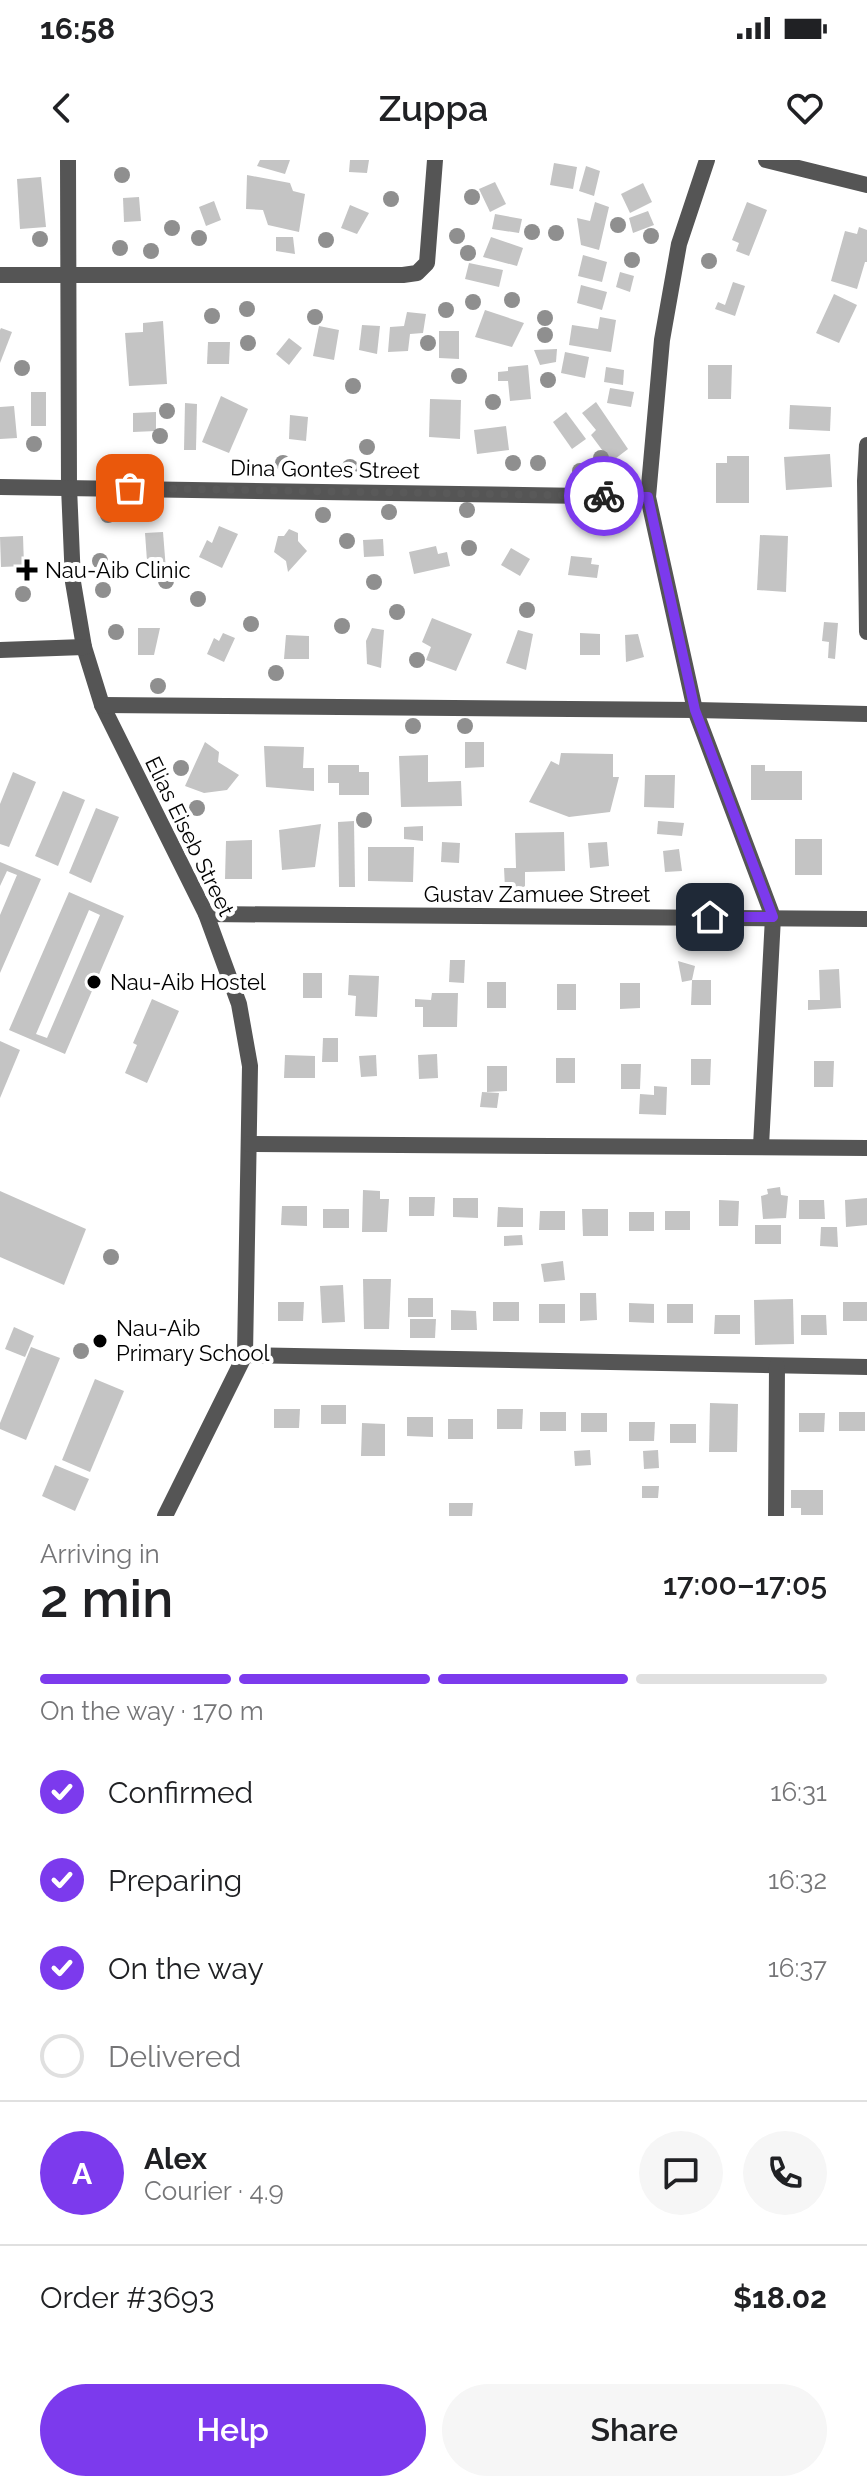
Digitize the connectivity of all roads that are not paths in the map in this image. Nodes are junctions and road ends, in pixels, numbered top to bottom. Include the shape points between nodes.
1 (68, 160) edge
2 (435, 160) edge
3 (707, 160) edge
4 (766, 160) edge
5 (867, 185) edge
6 (69, 274) junction
7 (0, 275) edge
8 (867, 445) edge
9 (0, 487) edge
10 (69, 487) junction
11 (648, 497) junction
12 (867, 632) edge
13 (84, 647) junction
14 (0, 650) edge
15 (102, 705) junction
16 (695, 710) junction
17 (867, 714) edge
18 (206, 914) junction
19 (773, 917) junction
20 (867, 919) edge
21 (249, 1144) junction
22 (761, 1146) junction
23 (867, 1148) edge
24 (245, 1355) junction
25 (777, 1366) junction
26 (867, 1367) edge
27 (165, 1516) edge
28 (776, 1516) edge

1 - 6 street, Elias Eiseb Street
2 - 6 street via 427,263 417,273
3 - 11 street via 679,244 662,340
4 - 5 street
6 - 7 street
6 - 10 street, Elias Eiseb Street
8 - 12 street
9 - 10 street, Dina Gontes Street
10 - 11 street, Dina Gontes Street
10 - 13 street, Elias Eiseb Street via 73,582
11 - 16 street
13 - 14 street
13 - 15 street, Elias Eiseb Street
15 - 16 street
15 - 18 street, Elias Eiseb Street
16 - 17 street
16 - 19 street
18 - 19 street, Gustav Zamuee Street
18 - 21 street, Elias Eiseb Street via 239,1004 250,1066
19 - 20 street, Gustav Zamuee Street
19 - 22 street
21 - 22 street
21 - 24 street, Elias Eiseb Street
22 - 23 street
24 - 25 street
24 - 27 street, Elias Eiseb Street
25 - 26 street
25 - 28 street

